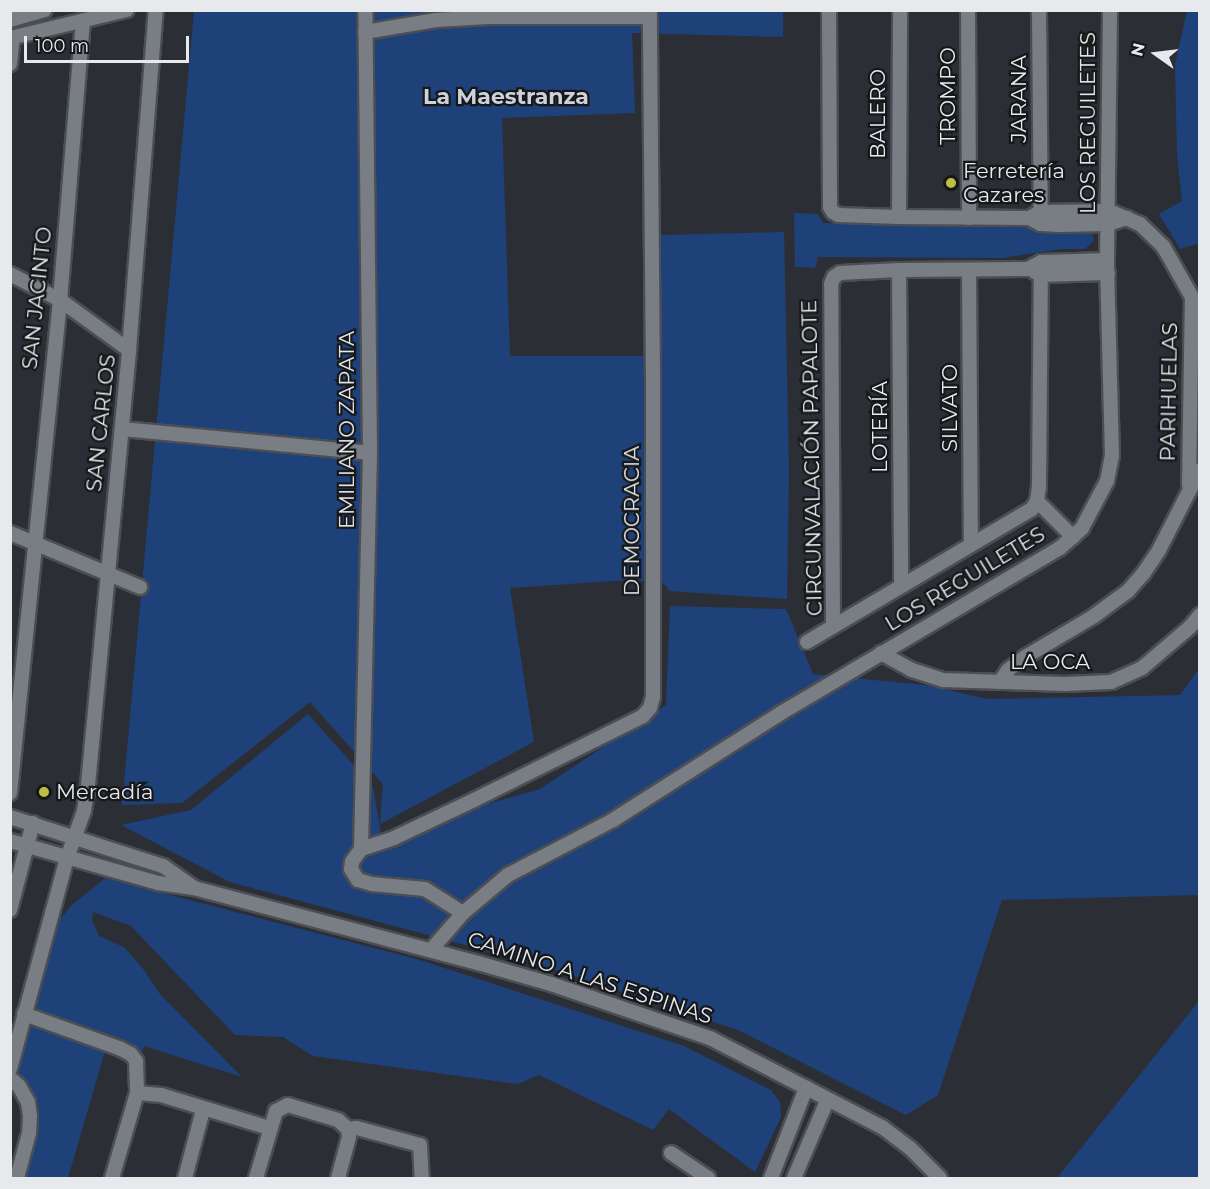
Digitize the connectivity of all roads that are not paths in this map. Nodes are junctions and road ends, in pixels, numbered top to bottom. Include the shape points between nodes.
1 (45, 10) edge
2 (127, 10) edge
3 (156, 10) edge
4 (365, 10) edge
5 (829, 10) edge
6 (900, 10) edge
7 (968, 10) edge
8 (1039, 10) edge
9 (1110, 10) edge
10 (650, 14) edge
11 (13, 16) edge
12 (82, 21) junction
13 (365, 32) junction
14 (12, 38) edge
15 (10, 64) edge
16 (899, 217) junction
17 (969, 218) junction
18 (1037, 218) junction
19 (1108, 218) junction
20 (1108, 266) junction
21 (1041, 269) junction
22 (899, 270) junction
23 (969, 271) junction
24 (10, 274) edge
25 (1192, 298) junction
26 (60, 300) junction
27 (1200, 311) edge
28 (129, 350) junction
29 (122, 429) junction
30 (370, 453) junction
31 (1200, 470) edge
32 (1189, 487) junction
33 (1037, 501) junction
34 (10, 533) edge
35 (1072, 537) junction
36 (37, 544) junction
37 (971, 544) junction
38 (106, 574) junction
39 (901, 584) junction
40 (140, 587) dead end
41 (1200, 615) edge
42 (832, 626) junction
43 (807, 642) dead end
44 (881, 653) junction
45 (1000, 682) junction
46 (10, 793) edge
47 (10, 817) edge
48 (33, 823) junction
49 (75, 837) junction
50 (10, 841) edge
51 (26, 845) junction
52 (361, 849) junction
53 (67, 858) junction
54 (194, 888) junction
55 (10, 910) edge
56 (463, 913) junction
57 (431, 950) junction
58 (24, 1014) junction
59 (10, 1069) edge
60 (10, 1078) edge
61 (806, 1088) junction
62 (137, 1093) junction
63 (827, 1101) junction
64 (203, 1110) junction
65 (269, 1128) junction
66 (349, 1133) junction
67 (671, 1153) dead end
68 (18, 1179) edge
69 (112, 1179) edge
70 (185, 1179) edge
71 (256, 1179) edge
72 (338, 1179) edge
73 (422, 1179) edge
74 (708, 1179) edge
75 (771, 1179) edge
76 (794, 1179) edge
77 (940, 1179) edge

1 - 11 street
2 - 12 street
3 - 28 street, SAN CARLOS
4 - 13 street, EMILIANO ZAPATA
5 - 16 street via 830,207 838,215
6 - 16 street, BALERO
7 - 17 street, TROMPO
8 - 18 street, JARANA
9 - 19 street, LOS REGUILETES
10 - 13 street via 436,20
10 - 52 street, DEMOCRACIA via 653,366 650,708 643,716 474,800 394,838
12 - 14 street
12 - 26 street, SAN JACINTO
13 - 30 street, EMILIANO ZAPATA
14 - 15 street
16 - 17 street
17 - 18 street
18 - 19 street
19 - 20 street, LOS REGUILETES
19 - 25 street via 1127,218 1140,224 1163,246
20 - 21 street
20 - 35 street, LOS REGUILETES via 1112,456 1098,502
21 - 23 street, CIRCUNVALACIÓN PAPALOTE
21 - 33 street
22 - 23 street, CIRCUNVALACIÓN PAPALOTE
22 - 39 street, LOTERÍA
22 - 42 street, CIRCUNVALACIÓN PAPALOTE via 840,273 831,284
23 - 37 street, SILVATO
24 - 26 street
25 - 27 street
25 - 32 street, PARIHUELAS
26 - 28 street
26 - 36 street, SAN JACINTO
28 - 29 street, SAN CARLOS
29 - 30 street
29 - 38 street, SAN CARLOS
30 - 52 street, EMILIANO ZAPATA
31 - 32 street, PARIHUELAS
32 - 45 street, PARIHUELAS via 1159,550 1128,591 1025,657
33 - 35 street
33 - 37 street, CIRCUNVALACIÓN PAPALOTE via 1032,509
34 - 36 street
35 - 44 street, LOS REGUILETES via 1022,571
36 - 38 street
36 - 46 street, SAN JACINTO
37 - 39 street, CIRCUNVALACIÓN PAPALOTE
38 - 40 street
38 - 49 street, SAN CARLOS via 88,785
39 - 42 street, CIRCUNVALACIÓN PAPALOTE
41 - 45 street, LA OCA via 1166,649 1127,677 1094,683
42 - 43 street
44 - 45 street, LA OCA via 928,677
44 - 56 street, LOS REGUILETES via 697,764 613,820 508,875
47 - 48 street, CAMINO A LAS ESPINAS
48 - 49 street, CAMINO A LAS ESPINAS
48 - 51 street
49 - 53 street, SAN CARLOS
49 - 54 street, CAMINO A LAS ESPINAS via 163,866
50 - 51 street, CAMINO A LAS ESPINAS
51 - 53 street, CAMINO A LAS ESPINAS
51 - 55 street
52 - 56 street, EMILIANO ZAPATA via 352,862 358,880 425,889
53 - 54 street, CAMINO A LAS ESPINAS via 158,883
53 - 58 street, SAN CARLOS
54 - 57 street, CAMINO A LAS ESPINAS
56 - 57 street, LOS REGUILETES
57 - 61 street, CAMINO A LAS ESPINAS via 551,984 710,1038
58 - 59 street, SAN CARLOS
58 - 62 street via 131,1054 138,1069
60 - 68 street via 28,1102 30,1116
61 - 63 street, CAMINO A LAS ESPINAS
61 - 75 street
62 - 64 street via 151,1092
62 - 69 street
63 - 76 street
63 - 77 street, CAMINO A LAS ESPINAS via 882,1127 910,1148
64 - 65 street
64 - 70 street
65 - 66 street via 276,1111 288,1105 338,1120
65 - 71 street
66 - 72 street
66 - 73 street via 357,1128 420,1145
67 - 74 street

